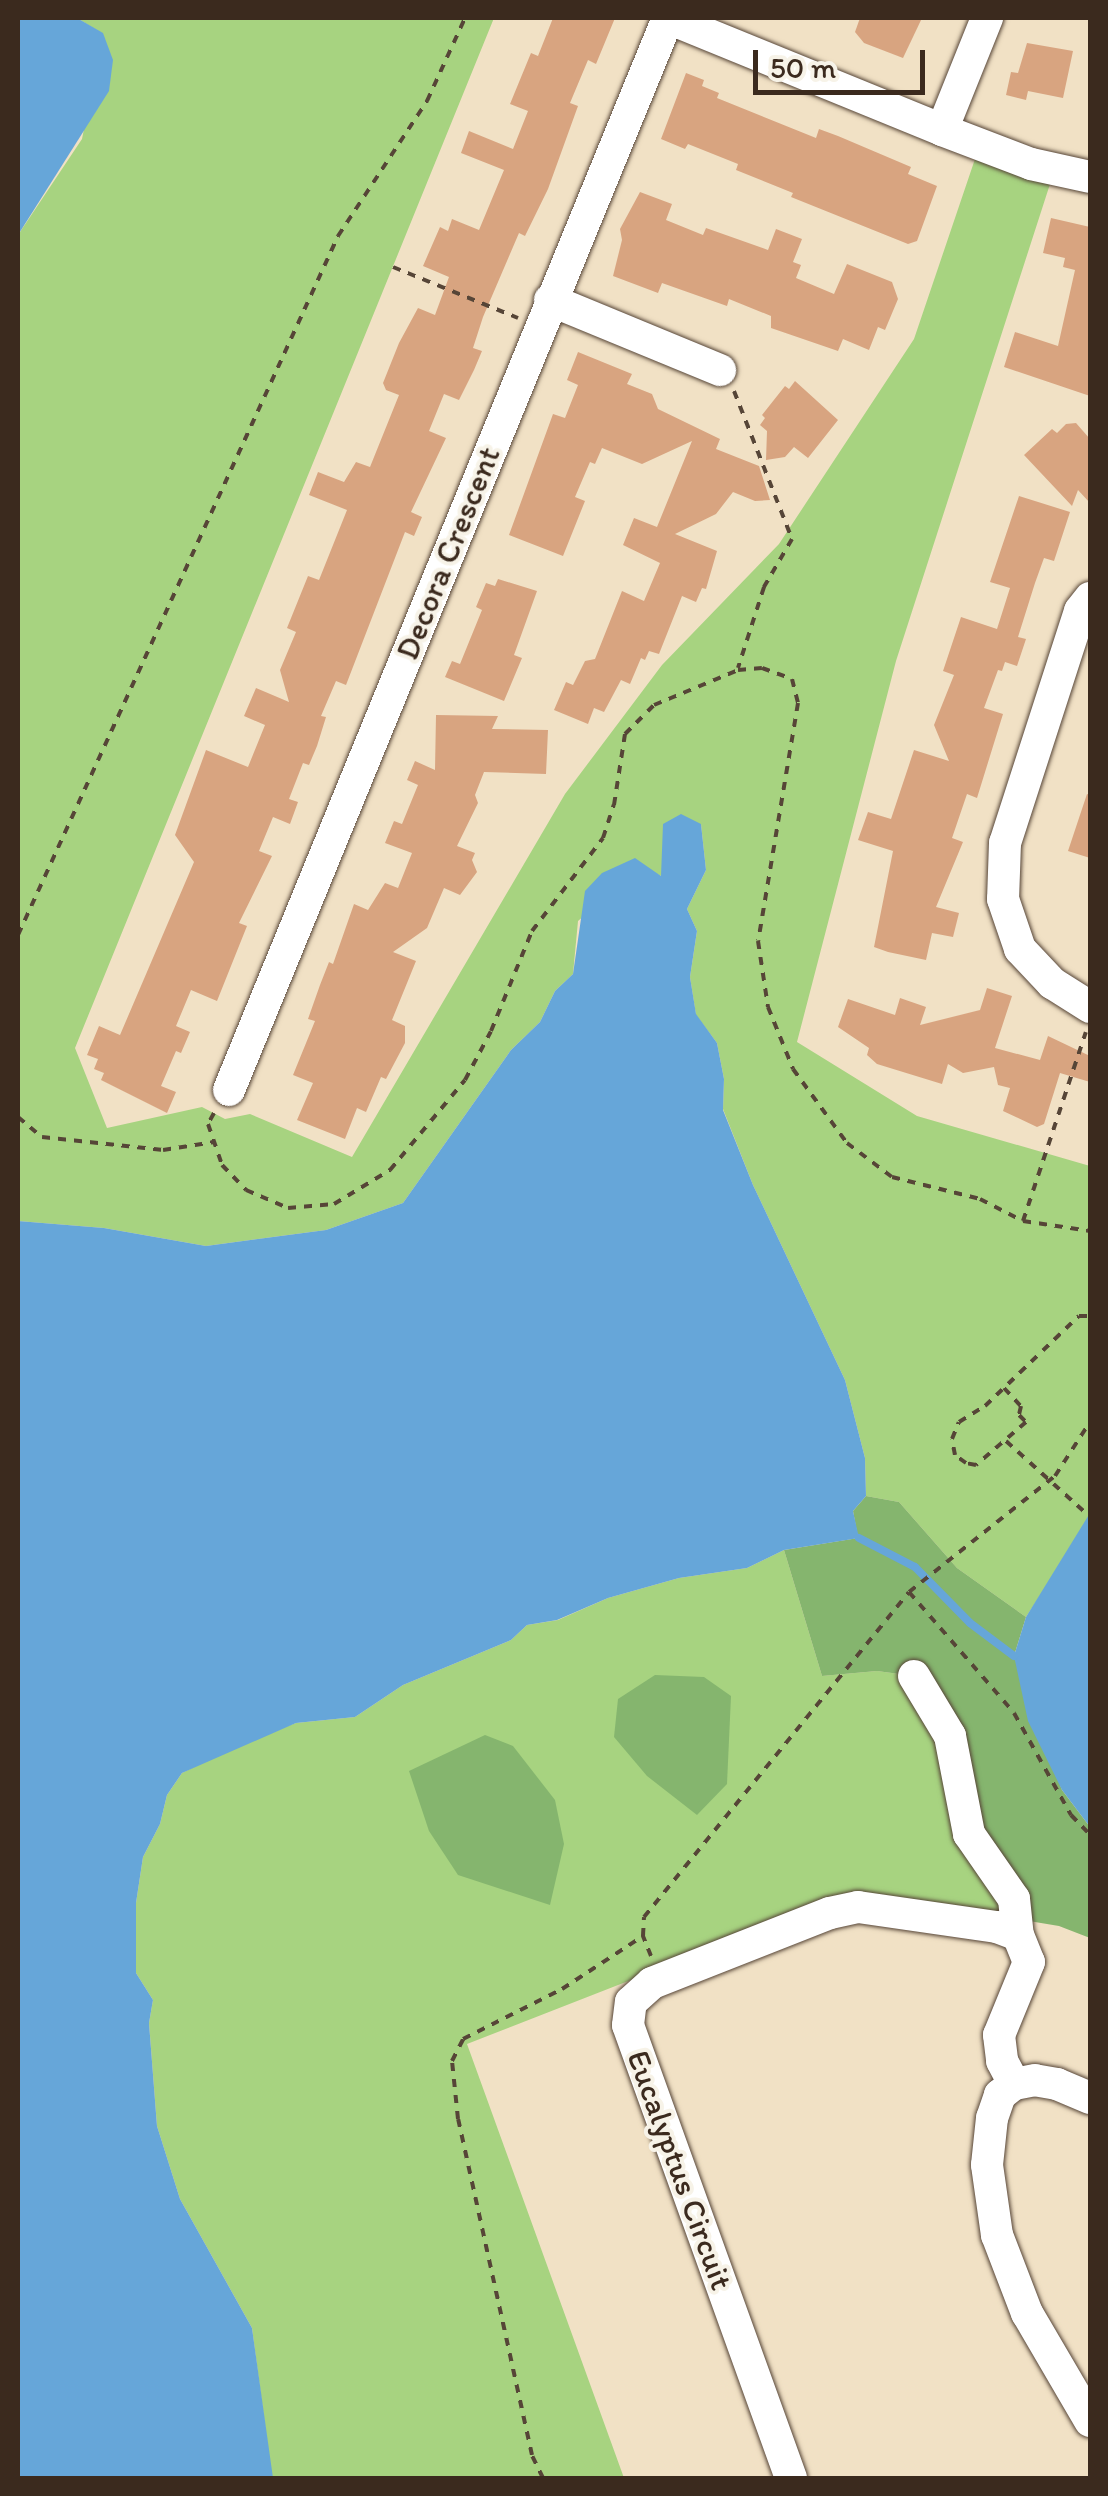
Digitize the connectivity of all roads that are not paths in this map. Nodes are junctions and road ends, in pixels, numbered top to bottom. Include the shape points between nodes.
1 (668, 18) edge
2 (987, 18) edge
3 (942, 130) junction
4 (1090, 178) edge
5 (545, 314) junction
6 (720, 370) road end
7 (1090, 598) edge
8 (1090, 1007) edge
9 (229, 1090) road end
10 (914, 1676) dead end
11 (1018, 1935) junction
12 (1014, 2084) junction
13 (1090, 2098) edge
14 (1090, 2421) edge
15 (791, 2478) edge

1 - 3 street
1 - 5 street, Decora Crescent
2 - 3 street
3 - 4 street
5 - 6 street
5 - 9 street, Decora Crescent
7 - 8 street via 1080,611 1004,843 1002,899 1020,948 1052,983
10 - 11 street via 950,1736 969,1834 1014,1899
11 - 12 street via 1029,1962 999,2036
11 - 15 street, Eucalyptus Circuit via 996,1926 858,1907 652,1984 631,2002 628,2025
12 - 13 street via 1036,2080
12 - 14 street via 1000,2095 992,2118 987,2165 997,2235 1027,2313

